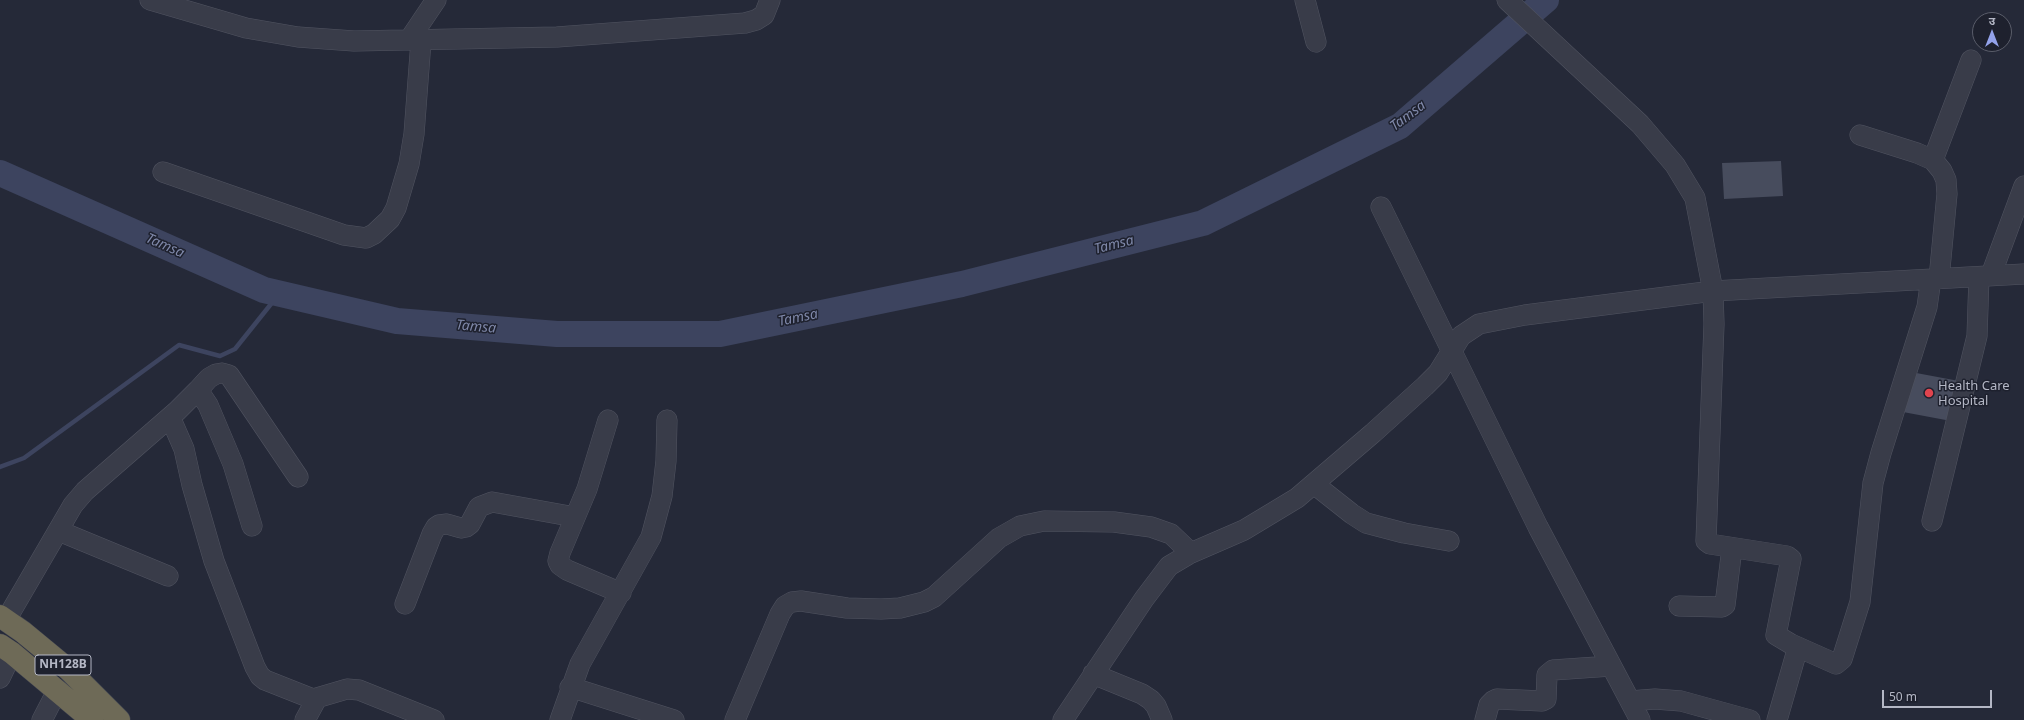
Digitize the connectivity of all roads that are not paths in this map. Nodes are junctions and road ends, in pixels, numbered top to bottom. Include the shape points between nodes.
1 (150, 0) edge
2 (436, 0) edge
3 (770, 0) edge
4 (1305, 0) edge
5 (1507, 0) edge
6 (415, 40) junction
7 (1316, 42) dead end
8 (1971, 60) dead end
9 (1860, 134) dead end
10 (1934, 160) junction
11 (163, 172) dead end
12 (2024, 186) edge
13 (1381, 207) dead end
14 (2024, 274) edge
15 (1985, 276) junction
16 (1935, 279) junction
17 (1713, 291) junction
18 (1452, 350) junction
19 (198, 390) junction
20 (170, 417) junction
21 (608, 420) dead end
22 (667, 420) dead end
23 (298, 477) dead end
24 (1314, 484) junction
25 (575, 517) junction
26 (1932, 521) dead end
27 (252, 526) dead end
28 (59, 531) junction
29 (1449, 541) dead end
30 (1732, 548) junction
31 (1191, 553) junction
32 (168, 576) dead end
33 (621, 592) junction
34 (405, 604) dead end
35 (1679, 606) dead end
36 (3, 618) edge
37 (1798, 647) junction
38 (6, 649) edge
39 (1611, 666) junction
40 (1094, 674) junction
41 (0, 678) edge
42 (570, 686) junction
43 (57, 691) junction
44 (317, 698) junction
45 (1630, 701) junction
46 (431, 719) edge
47 (42, 720) edge
48 (92, 720) edge
49 (119, 720) edge
50 (305, 720) edge
51 (560, 720) edge
52 (674, 720) edge
53 (735, 720) edge
54 (1063, 720) edge
55 (1162, 720) edge
56 (1485, 720) edge
57 (1640, 720) edge
58 (1750, 720) edge
59 (1777, 720) edge

1 - 6 street via 246,28 298,37 354,42
2 - 6 street
3 - 6 street via 764,14 745,23 557,37
4 - 7 street
5 - 17 street via 1640,124 1676,165 1696,198
6 - 11 street via 414,134 410,164 396,208 386,223 374,234 366,238 344,235
8 - 10 street
9 - 10 street
10 - 16 street via 1946,180 1947,194
12 - 15 street
13 - 18 street
14 - 15 street
15 - 16 street
15 - 26 street via 1977,336
16 - 17 street
16 - 37 street via 1876,469 1871,497 1863,591 1842,659 1836,664
17 - 18 street via 1525,315 1479,324 1461,336
17 - 30 street via 1714,349 1706,541
18 - 24 street via 1434,377
18 - 39 street via 1538,527
19 - 20 street
19 - 23 street via 216,374 229,375
19 - 27 street via 208,405 233,464
20 - 28 street via 85,491 73,505
20 - 44 street via 184,450 214,561 257,671 265,680 308,698
21 - 25 street via 587,489
22 - 33 street via 665,472 659,511 651,537
24 - 29 street via 1366,523
24 - 31 street via 1297,498 1244,530
25 - 33 street via 560,553 560,565
25 - 34 street via 492,502 479,507 466,527 439,525 432,534
28 - 32 street
28 - 36 street
30 - 35 street via 1725,605
30 - 37 street via 1787,556 1791,559 1776,635
31 - 40 street via 1169,566
31 - 53 street via 1171,534 1151,527 1114,522 1044,521 1020,526 999,538 934,597 924,602 900,608 881,609 792,602 785,606 780,614
33 - 42 street
36 - 49 highway, NH128B via 69,670
37 - 59 street
38 - 41 street
38 - 43 highway, NH128B
39 - 45 street
39 - 56 street via 1549,672 1546,699 1497,699 1489,706
40 - 54 street
40 - 55 street via 1151,700
42 - 51 street
42 - 52 street
43 - 47 street
43 - 48 highway, NH128B
44 - 46 street via 352,689 366,692
44 - 50 street
45 - 57 street
45 - 58 street via 1681,701

